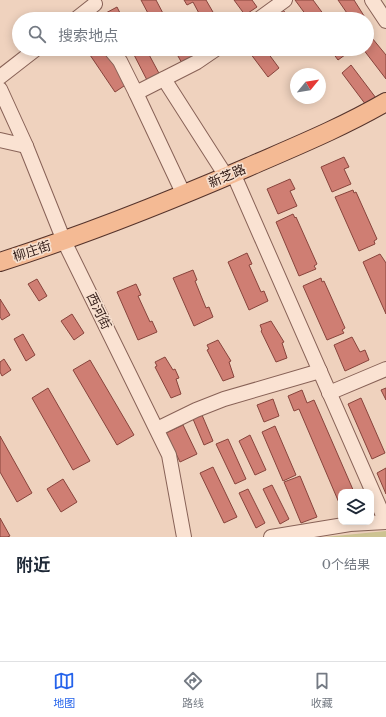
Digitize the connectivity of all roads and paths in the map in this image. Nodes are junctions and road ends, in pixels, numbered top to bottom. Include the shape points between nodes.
1 (285, 0) edge
2 (372, 0) edge
3 (95, 4) dead end
4 (85, 12) edge
5 (269, 12) edge
6 (386, 21) edge
7 (27, 56) edge
8 (116, 56) edge
9 (206, 56) edge
10 (0, 77) edge
11 (164, 79) junction
12 (0, 89) edge
13 (136, 93) junction
14 (386, 102) edge
15 (0, 141) edge
16 (26, 146) junction
17 (230, 175) junction
18 (184, 195) junction
19 (64, 241) junction
20 (0, 262) edge
21 (386, 369) edge
22 (320, 371) junction
23 (329, 393) junction
24 (157, 429) junction
25 (386, 522) edge
26 (184, 537) edge
27 (271, 537) edge

1 - 5 street
2 - 6 street
3 - 4 street
7 - 10 street
8 - 13 street
9 - 11 street
11 - 13 street
11 - 17 street
12 - 16 street, 西河街
13 - 18 street
14 - 17 main road, 新芝路 via 348,124
15 - 16 street
16 - 19 street, 西河街
17 - 18 main road, 新芝路
17 - 22 street
18 - 19 main road, 新芝路
19 - 20 main road, 柳庄街
19 - 24 street, 西河街
21 - 23 street
22 - 23 street
22 - 24 street via 224,399
23 - 25 street
24 - 26 street, 西河街 via 170,455
25 - 27 street via 350,524

